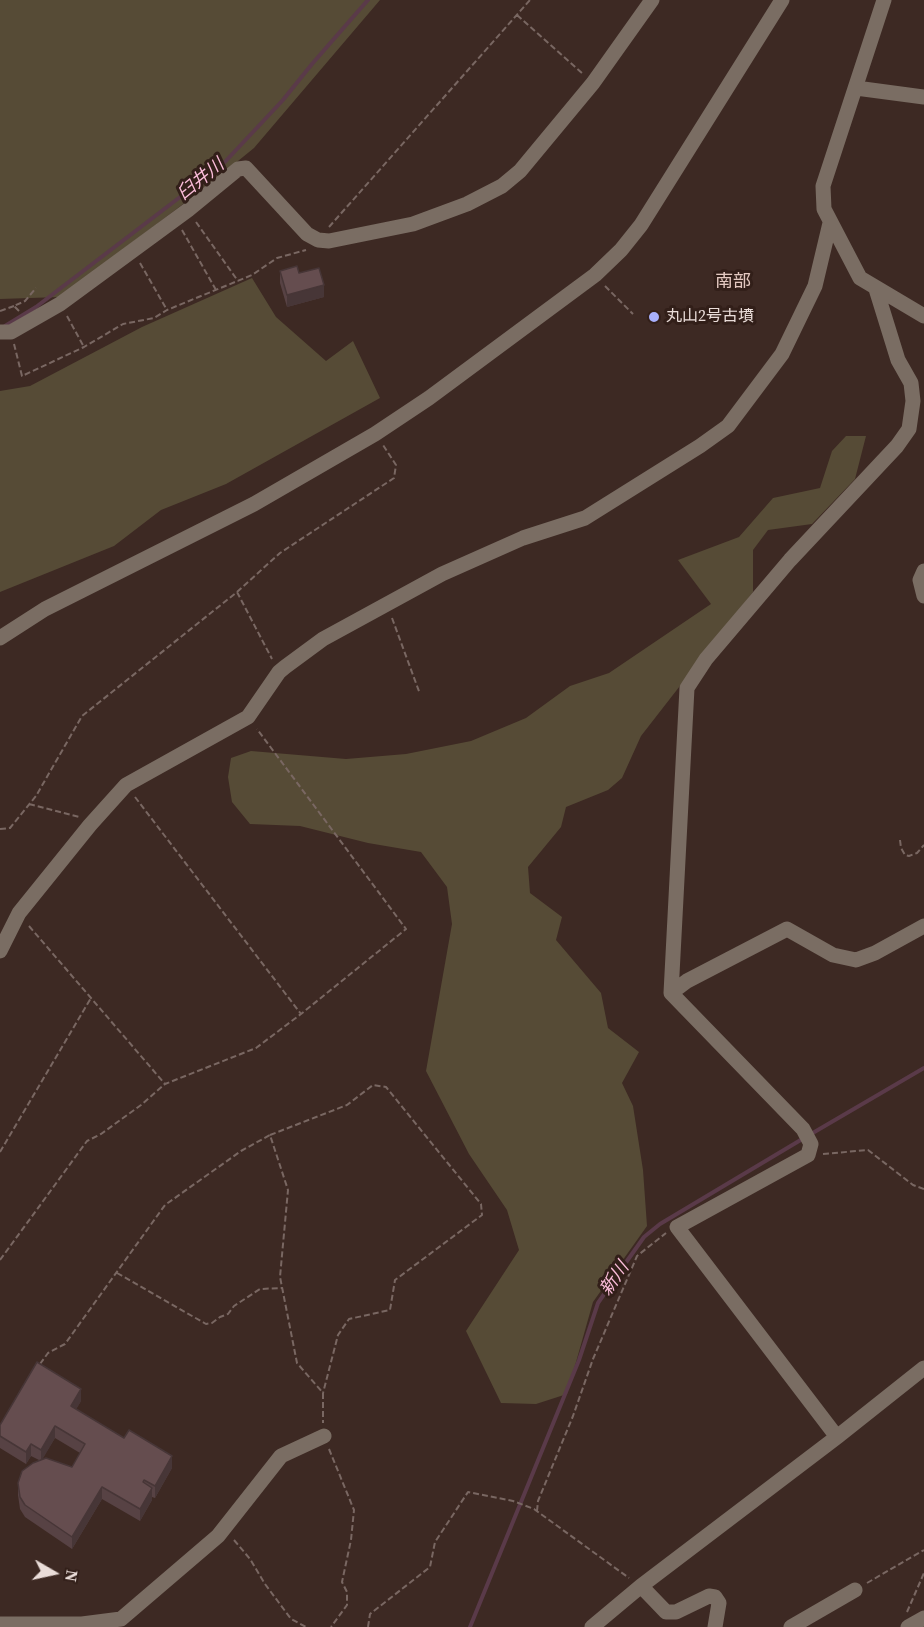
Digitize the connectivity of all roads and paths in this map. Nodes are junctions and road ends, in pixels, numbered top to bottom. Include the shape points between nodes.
1 (530, 0) edge
2 (652, 0) edge
3 (782, 0) edge
4 (884, 0) edge
5 (517, 15) junction
6 (593, 83) junction
7 (856, 88) junction
8 (924, 97) edge
9 (182, 215) junction
10 (830, 223) junction
11 (318, 240) junction
12 (133, 250) junction
13 (595, 275) junction
14 (238, 281) junction
15 (36, 288) dead end
16 (876, 289) junction
17 (216, 290) junction
18 (60, 304) junction
19 (14, 306) junction
20 (167, 310) junction
21 (0, 311) edge
22 (20, 312) dead end
23 (633, 314) dead end
24 (924, 316) edge
25 (6, 332) edge
26 (84, 348) junction
27 (375, 434) junction
28 (924, 571) edge
29 (237, 592) junction
30 (924, 596) edge
31 (387, 604) junction
32 (0, 638) edge
33 (279, 672) junction
34 (420, 694) dead end
35 (248, 717) junction
36 (126, 785) junction
37 (29, 804) junction
38 (93, 821) junction
39 (0, 829) edge
40 (900, 840) dead end
41 (924, 845) edge
42 (19, 914) junction
43 (924, 926) edge
44 (0, 951) edge
45 (671, 993) junction
46 (91, 998) junction
47 (301, 1014) junction
48 (165, 1084) junction
49 (270, 1135) junction
50 (809, 1150) junction
51 (0, 1152) edge
52 (924, 1190) edge
53 (677, 1227) junction
54 (0, 1260) edge
55 (117, 1273) junction
56 (282, 1288) junction
57 (924, 1368) edge
58 (36, 1371) edge
59 (323, 1393) junction
60 (324, 1436) junction
61 (837, 1437) junction
62 (537, 1512) junction
63 (225, 1528) junction
64 (924, 1550) edge
65 (924, 1573) edge
66 (640, 1586) junction
67 (855, 1590) joint
68 (924, 1618) edge
69 (907, 1621) edge
70 (0, 1624) edge
71 (306, 1627) edge
72 (331, 1627) edge
73 (368, 1627) edge
74 (592, 1627) edge
75 (715, 1627) edge
76 (791, 1627) edge

1 - 5 path
2 - 6 street
3 - 13 street via 641,225
4 - 7 street
5 - 6 path
5 - 11 path
6 - 11 street via 520,171 502,186 413,224
7 - 8 street
7 - 10 street via 823,186 824,209
9 - 11 street via 238,169 246,168 307,234
9 - 12 street
9 - 14 path
9 - 17 path
10 - 16 street via 860,279
10 - 31 street via 815,286 783,354 728,426 585,518 469,561
11 - 14 path via 309,249 277,258
12 - 18 street
12 - 20 path
13 - 23 path
13 - 27 street
14 - 17 path
15 - 19 path via 25,301
16 - 24 street
16 - 45 street via 898,360 911,384 909,429 790,560 706,659 687,688
17 - 20 path
18 - 25 street
18 - 26 path
19 - 21 path
19 - 22 path
20 - 26 path via 154,318 123,324
25 - 26 path via 22,376
27 - 29 path via 396,465 394,478 280,553
27 - 32 street via 254,504 45,609
28 - 30 street via 920,580
29 - 33 path
29 - 37 path via 82,716
31 - 33 street via 323,639
31 - 34 path
33 - 35 street
35 - 36 street
35 - 47 path via 406,929
36 - 38 street
36 - 47 path
37 - 38 path
37 - 39 path via 10,828
38 - 42 street
40 - 41 path via 901,848 909,856
42 - 44 street
42 - 46 path
43 - 45 street via 856,960 833,955 787,929
45 - 50 street via 803,1129
46 - 48 path
46 - 51 path
47 - 48 path via 256,1048
48 - 54 path via 87,1141
49 - 55 path via 165,1205
49 - 56 path via 288,1190
49 - 59 path via 346,1105 373,1085 386,1087 481,1204 482,1215 395,1280 390,1310 349,1319 338,1335
50 - 52 path via 868,1150
50 - 53 street
53 - 61 street
53 - 62 path via 637,1256 593,1359 538,1500
55 - 56 path via 206,1324 228,1314 260,1288
55 - 58 path via 66,1344 48,1353
56 - 59 path via 297,1363
57 - 61 street
59 - 60 path
60 - 63 street via 281,1456
60 - 72 path via 354,1510 342,1582 347,1605
61 - 66 street
62 - 66 path
62 - 73 path via 513,1501 468,1492 435,1542 430,1567 370,1614
63 - 70 street via 121,1619 82,1624
63 - 71 path via 291,1618
64 - 67 path
65 - 69 path
66 - 74 street
66 - 75 street via 666,1612 715,1597 719,1603
67 - 76 street
68 - 69 street

